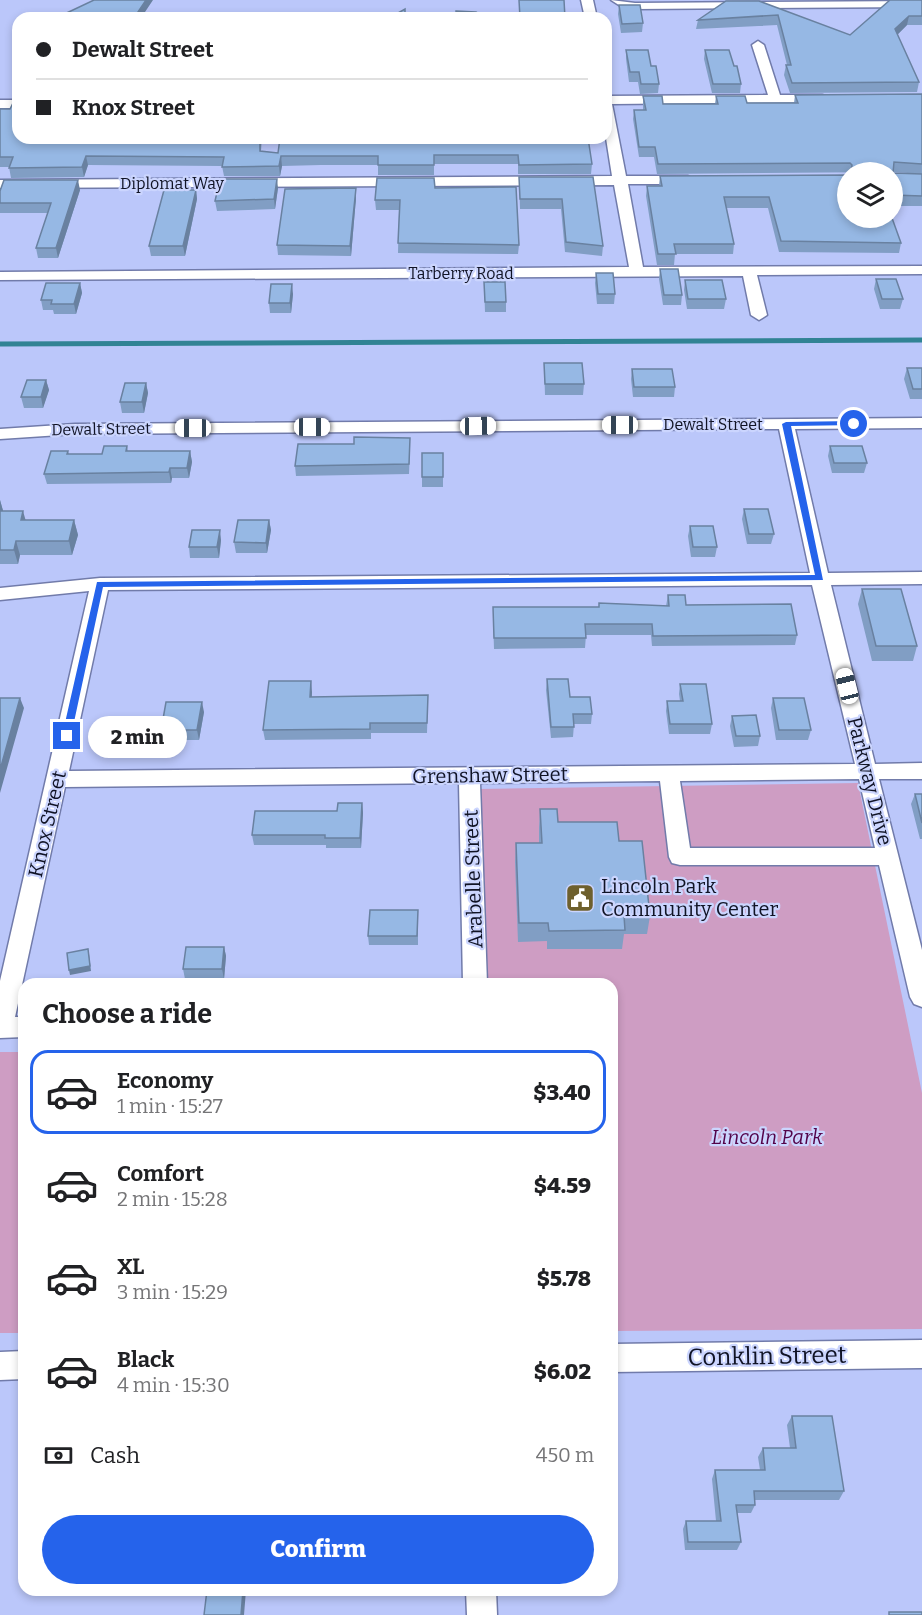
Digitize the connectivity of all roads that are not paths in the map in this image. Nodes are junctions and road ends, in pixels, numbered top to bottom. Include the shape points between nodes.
1 (617, 0) edge
2 (818, 2) edge
3 (922, 4) edge
4 (758, 45) dead end
5 (775, 99) junction
6 (832, 99) edge
7 (612, 100) edge
8 (612, 135) edge
9 (621, 180) junction
10 (705, 180) edge
11 (0, 184) edge
12 (922, 270) edge
13 (749, 271) junction
14 (637, 272) junction
15 (0, 276) edge
16 (759, 315) dead end
17 (922, 423) edge
18 (786, 424) junction
19 (0, 434) edge
20 (820, 578) junction
21 (922, 578) edge
22 (100, 584) junction
23 (0, 594) edge
24 (922, 771) edge
25 (868, 772) junction
26 (669, 773) junction
27 (469, 775) junction
28 (57, 779) junction
29 (888, 856) junction
30 (475, 978) edge
31 (922, 997) edge
32 (8, 1028) edge
33 (922, 1354) edge
34 (618, 1358) edge
35 (18, 1365) edge
36 (0, 1366) edge
37 (481, 1596) edge
38 (482, 1615) edge

1 - 2 street via 635,6
2 - 3 street
4 - 5 street
5 - 6 street
5 - 7 street
8 - 9 street
9 - 10 street, Diplomat Way
9 - 11 street, Diplomat Way
9 - 14 street
12 - 13 street, Tarberry Road
13 - 14 street, Tarberry Road
13 - 16 street
14 - 15 street, Tarberry Road
17 - 18 street, Dewalt Street
18 - 19 street, Dewalt Street via 75,429
18 - 20 street, Parkway Drive
20 - 21 street
20 - 22 street
20 - 25 street, Parkway Drive
22 - 23 street
22 - 28 street, Knox Street
24 - 25 street, Grenshaw Street
25 - 26 street, Grenshaw Street
25 - 29 street, Parkway Drive
26 - 27 street, Grenshaw Street
26 - 29 street via 680,857
27 - 28 street, Grenshaw Street
27 - 30 street, Arabelle Street
28 - 32 street, Knox Street
29 - 31 street, Parkway Drive
33 - 34 street, Conklin Street
35 - 36 street
37 - 38 street

